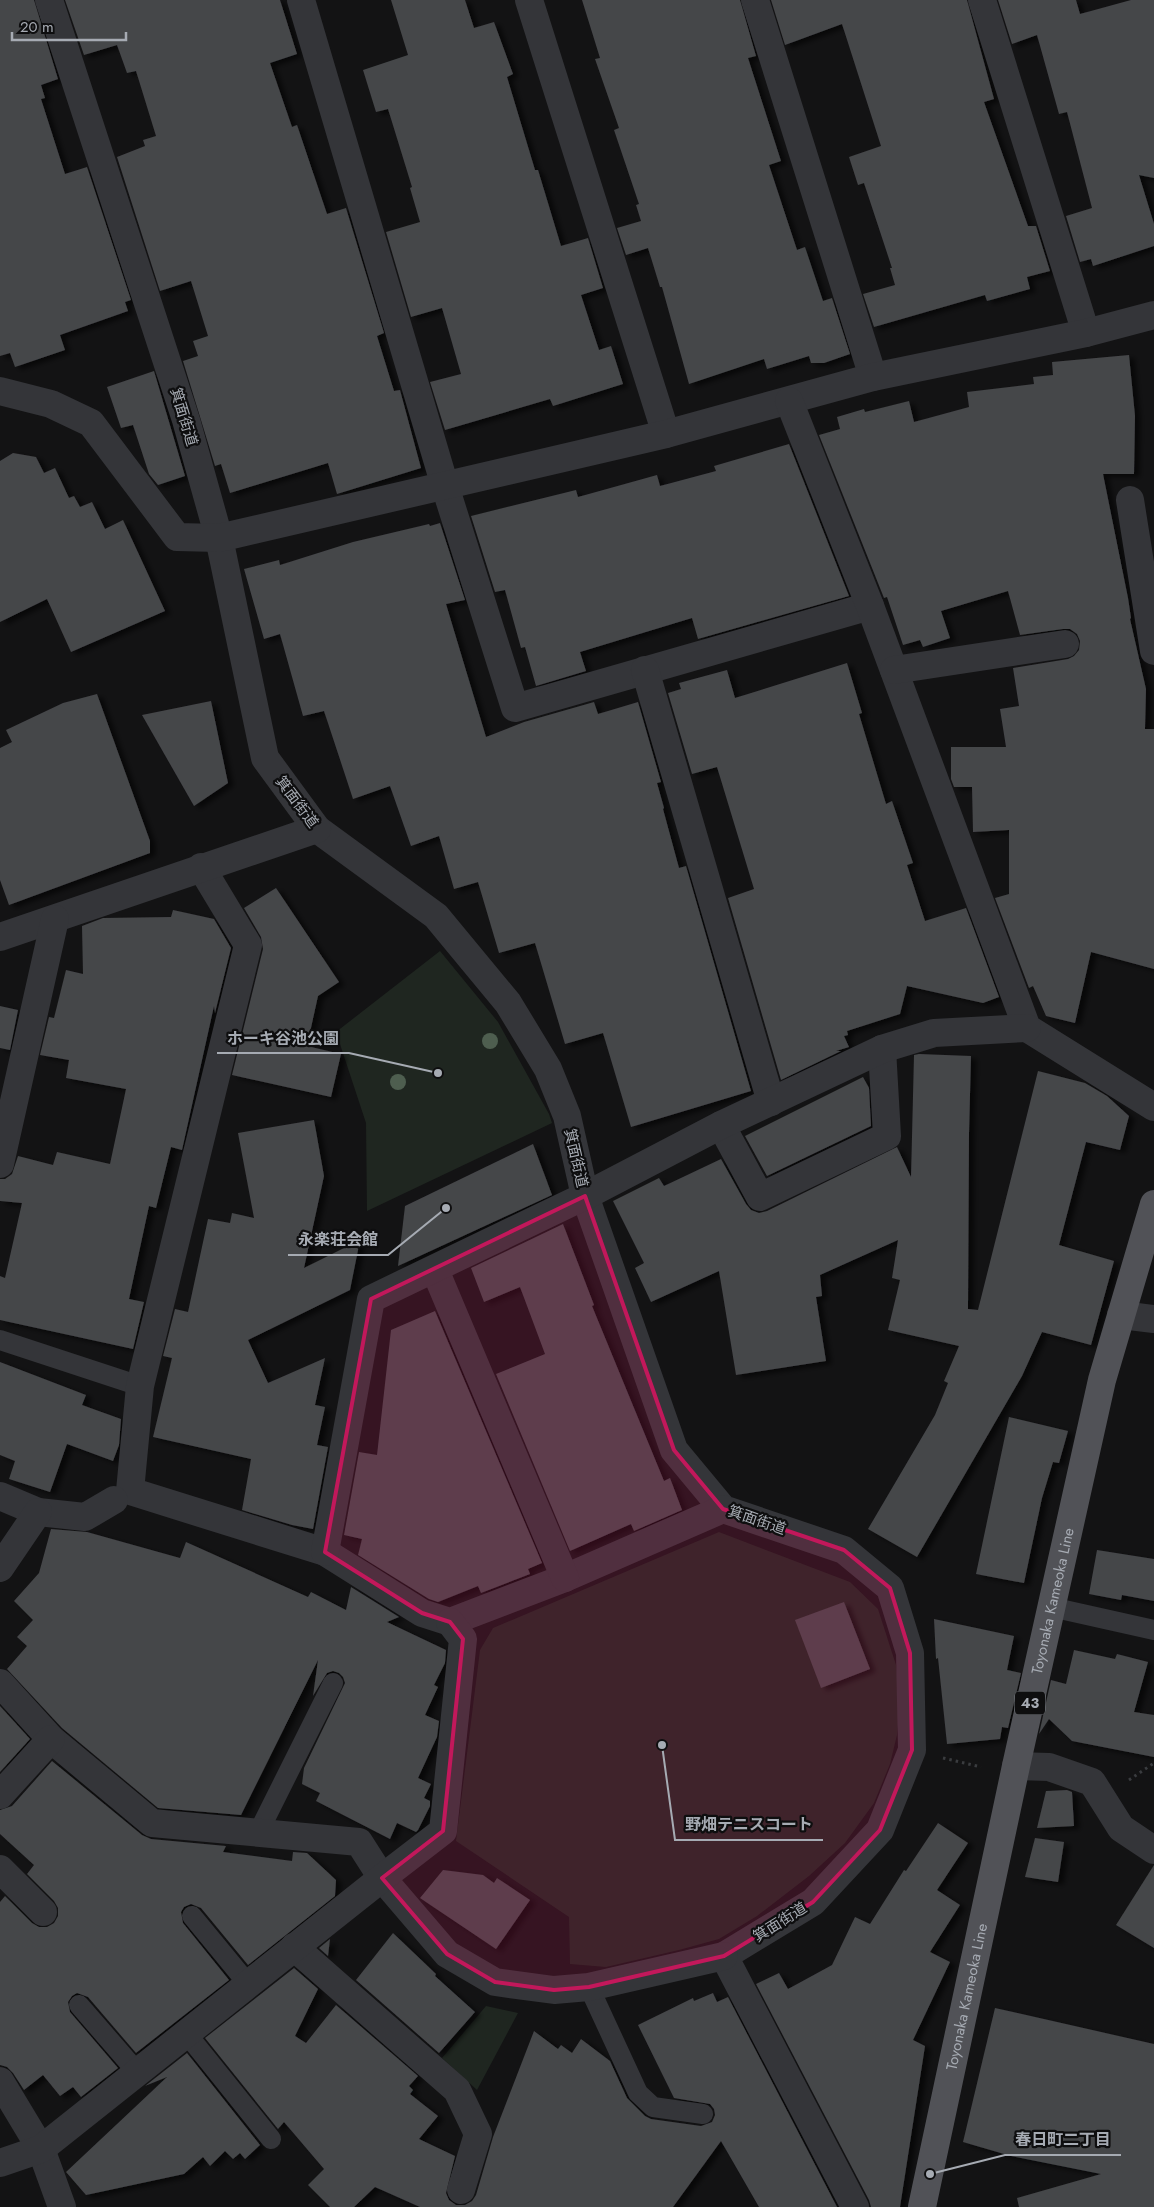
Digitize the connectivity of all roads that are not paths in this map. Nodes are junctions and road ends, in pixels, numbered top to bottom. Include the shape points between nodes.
1 (49, 0) edge
2 (301, 0) edge
3 (530, 0) edge
4 (755, 0) edge
5 (982, 0) edge
6 (1154, 315) edge
7 (1086, 332) junction
8 (873, 377) junction
9 (0, 391) edge
10 (789, 401) junction
11 (666, 434) junction
12 (444, 486) junction
13 (1130, 500) dead end
14 (219, 538) junction
15 (870, 606) junction
16 (1065, 644) dead end
17 (1154, 651) edge
18 (645, 670) junction
19 (894, 670) junction
20 (317, 829) junction
21 (201, 867) junction
22 (55, 919) junction
23 (0, 937) edge
24 (1027, 1028) junction
25 (882, 1049) junction
26 (771, 1102) junction
27 (1154, 1107) edge
28 (721, 1125) junction
29 (0, 1164) edge
30 (585, 1196) junction
31 (1154, 1204) edge
32 (1150, 1232) edge
33 (435, 1270) junction
34 (1121, 1315) junction
35 (1154, 1319) edge
36 (0, 1340) edge
37 (140, 1386) junction
38 (0, 1496) edge
39 (114, 1500) dead end
40 (723, 1510) junction
41 (38, 1512) junction
42 (325, 1552) junction
43 (0, 1568) edge
44 (565, 1578) junction
45 (1052, 1607) junction
46 (450, 1622) junction
47 (1154, 1630) edge
48 (0, 1683) edge
49 (333, 1683) dead end
50 (51, 1739) junction
51 (1016, 1771) junction
52 (0, 1795) edge
53 (258, 1832) junction
54 (1154, 1850) edge
55 (0, 1869) edge
56 (382, 1878) junction
57 (43, 1912) dead end
58 (192, 1916) dead end
59 (294, 1947) junction
60 (724, 1956) junction
61 (248, 1984) junction
62 (589, 1987) junction
63 (79, 2005) dead end
64 (186, 2033) junction
65 (137, 2072) junction
66 (0, 2081) edge
67 (703, 2114) dead end
68 (271, 2139) dead end
69 (41, 2149) junction
70 (0, 2163) edge
71 (462, 2190) dead end
72 (62, 2207) edge
73 (855, 2207) edge
74 (922, 2207) edge

1 - 14 street, 箕面街道 via 186,420
2 - 12 street
3 - 11 street
4 - 8 street
5 - 7 street
6 - 7 street
7 - 8 street
8 - 10 street
9 - 14 street via 51,404 92,423 177,537
10 - 11 street
10 - 15 street
11 - 12 street
12 - 14 street
12 - 18 street via 515,708
13 - 17 street
14 - 20 street, 箕面街道 via 265,758
15 - 18 street
15 - 19 street
16 - 19 street
18 - 26 street
19 - 24 street
20 - 21 street
20 - 30 street, 箕面街道 via 436,916 508,1003 548,1069 567,1116
21 - 22 street
21 - 37 street via 248,945
22 - 23 street
22 - 29 street
24 - 25 street via 934,1033
24 - 27 street
25 - 26 street
25 - 28 street via 887,1136 760,1197
26 - 28 street
28 - 30 street
30 - 33 street
30 - 40 street, 箕面街道 via 674,1450
31 - 32 main road, Toyonaka Kameoka Line / 43
32 - 34 main road, Toyonaka Kameoka Line / 43
33 - 42 street via 371,1299
33 - 44 street
34 - 35 street
34 - 45 main road, Toyonaka Kameoka Line / 43 via 1102,1380
36 - 37 lane
37 - 42 street via 130,1491
38 - 41 street
39 - 41 street via 85,1517
40 - 44 street
40 - 60 street, 箕面街道 via 844,1550 890,1588 910,1653 912,1750 880,1830 812,1902
41 - 43 street
42 - 46 street via 422,1613
44 - 46 street
45 - 47 lane
45 - 51 main road, Toyonaka Kameoka Line / 43
46 - 56 street via 463,1639 443,1832
48 - 50 street
49 - 53 lane
50 - 52 street
50 - 53 street via 152,1823
51 - 54 street via 1049,1767 1092,1782 1120,1828
51 - 74 main road, Toyonaka Kameoka Line / 43
53 - 56 street, 箕面街道 via 359,1842
55 - 57 street
56 - 59 street
56 - 62 street, 箕面街道 via 447,1954 495,1982 554,1990
58 - 61 lane
59 - 61 street
59 - 71 street via 457,2090 478,2134
60 - 62 street, 箕面街道
60 - 73 street
61 - 64 street
62 - 67 lane via 638,2093 653,2106
63 - 65 lane
64 - 65 street
64 - 68 lane
65 - 69 street
66 - 69 street
69 - 70 street
69 - 72 street

